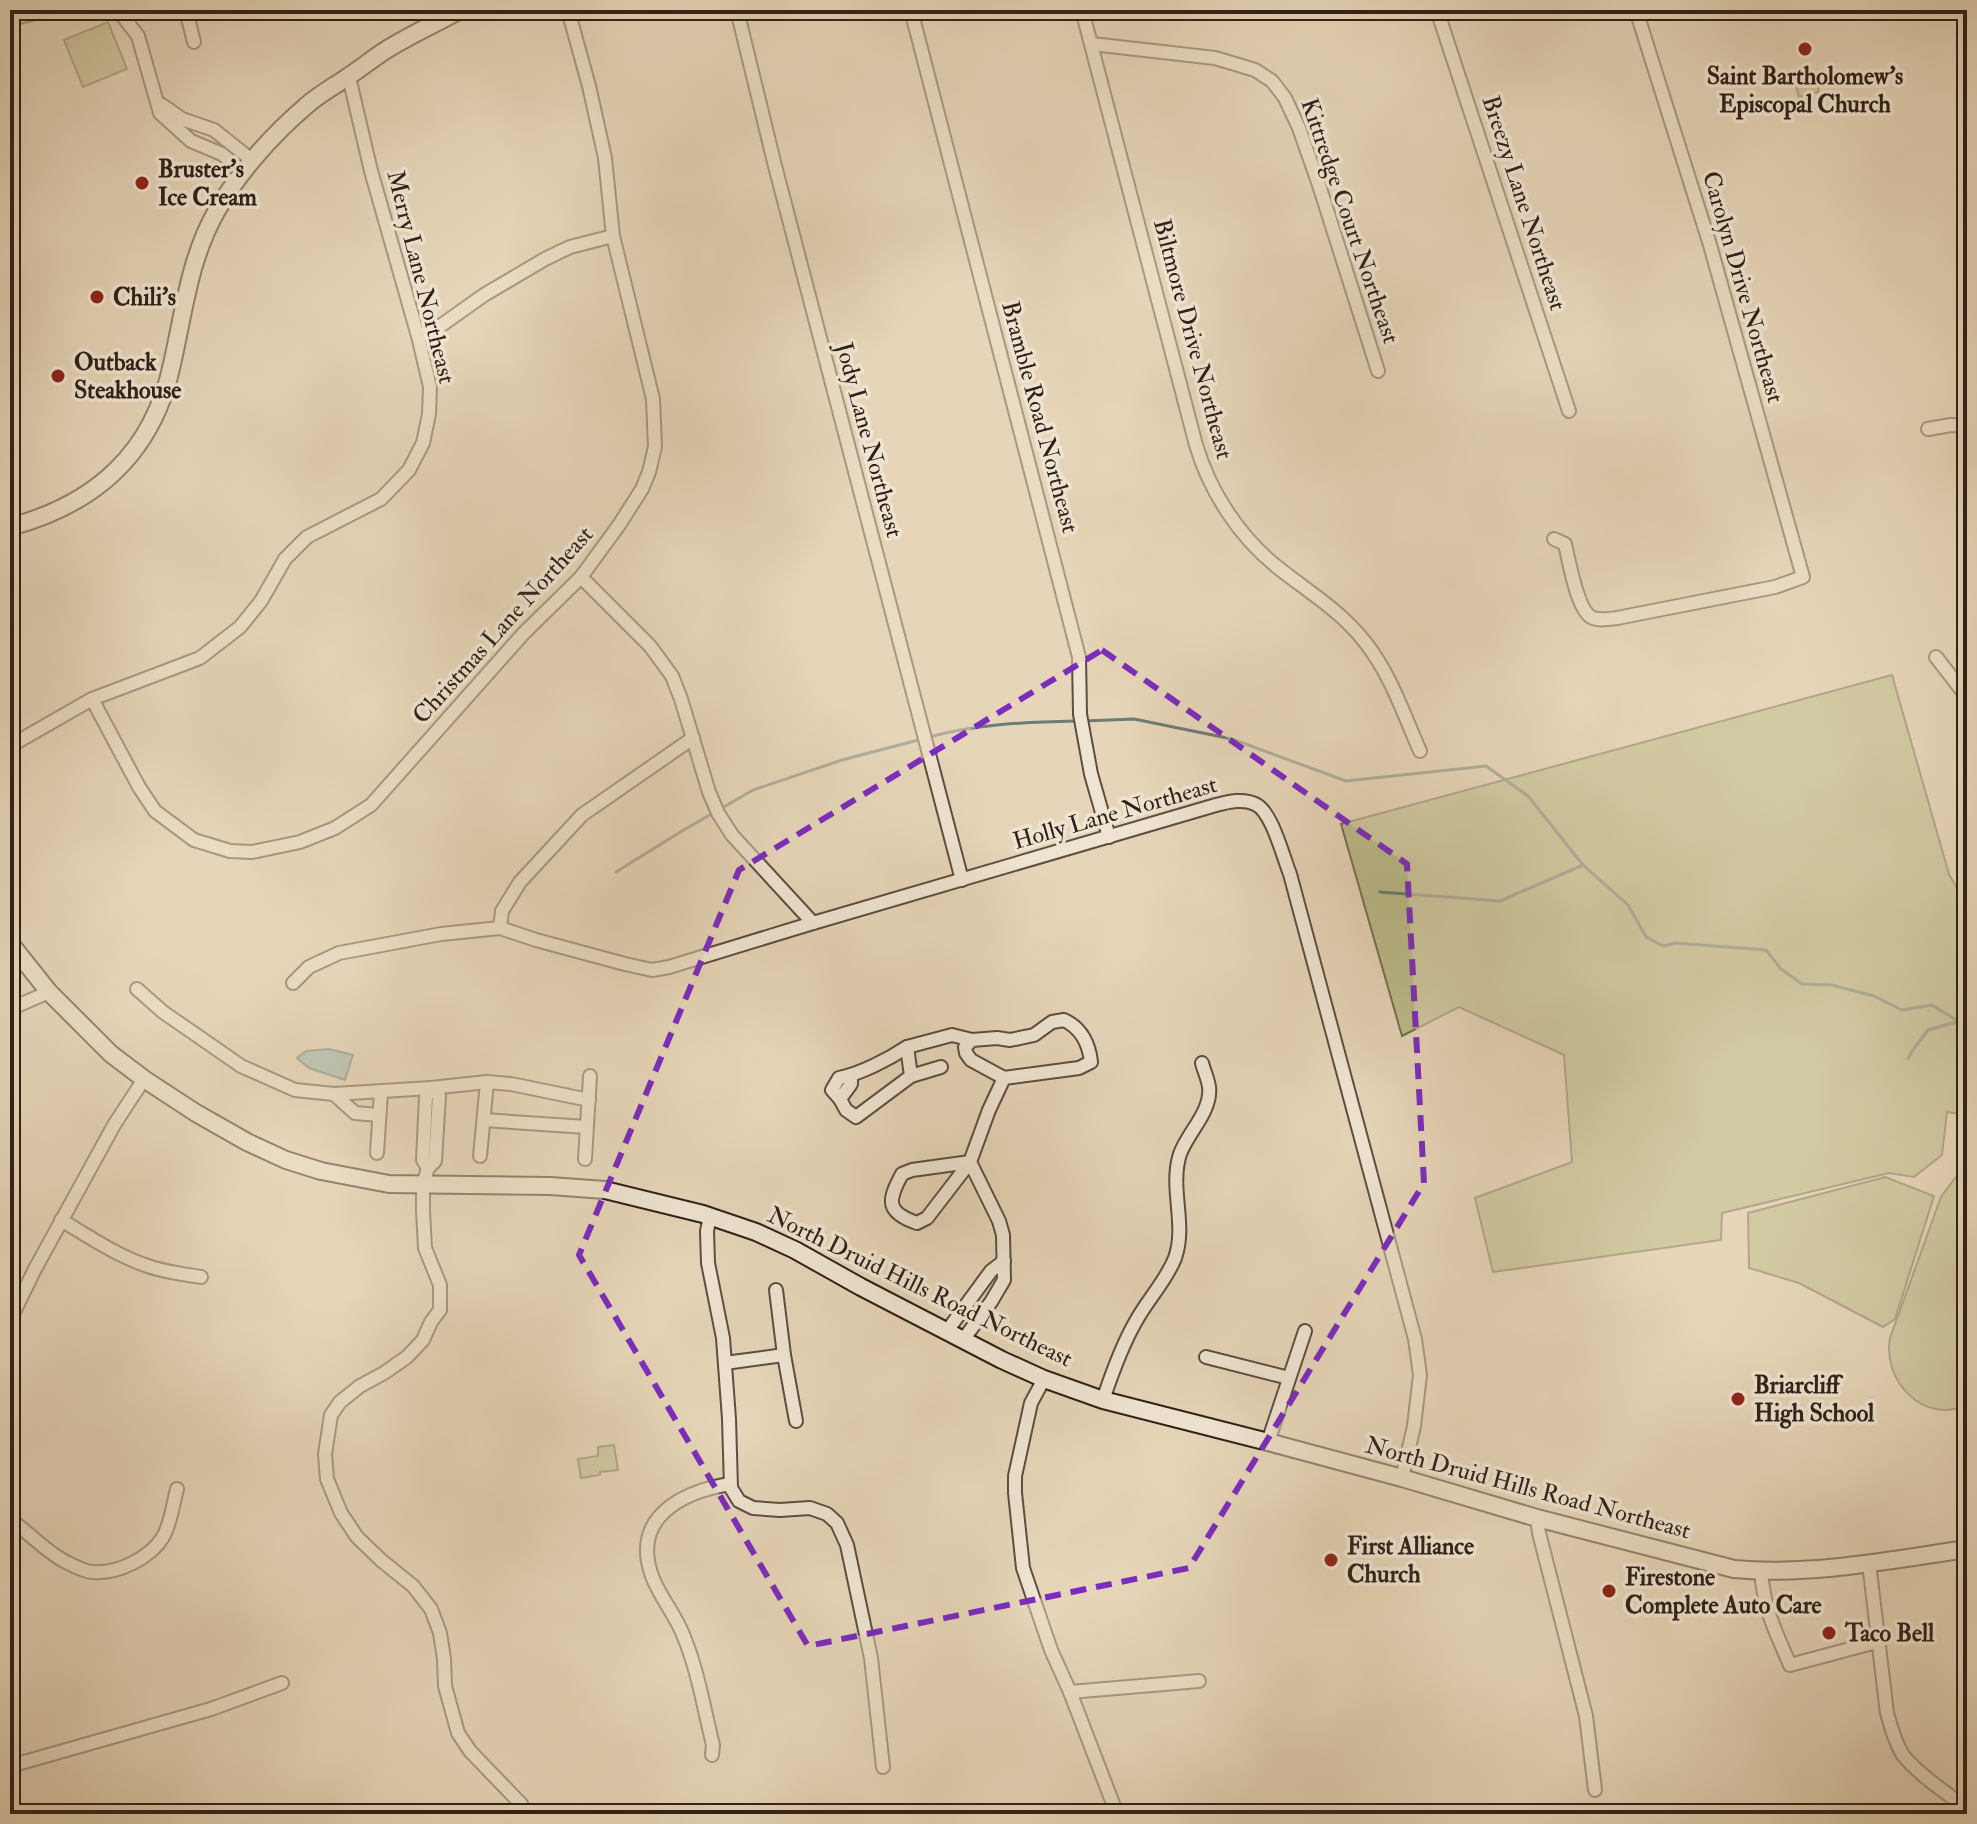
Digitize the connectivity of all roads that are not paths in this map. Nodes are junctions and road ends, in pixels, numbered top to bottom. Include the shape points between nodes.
1 (49, 10) edge
2 (118, 10) edge
3 (186, 10) edge
4 (461, 10) edge
5 (568, 10) edge
6 (737, 10) edge
7 (911, 10) edge
8 (1082, 10) edge
9 (1437, 10) edge
10 (1636, 10) edge
11 (14, 16) edge
12 (194, 42) dead end
13 (1092, 44) junction
14 (349, 77) junction
15 (157, 97) junction
16 (248, 167) junction
17 (613, 236) junction
18 (418, 336) junction
19 (1378, 371) dead end
20 (1569, 411) dead end
21 (1967, 426) edge
22 (1928, 429) dead end
23 (10, 527) edge
24 (1554, 539) dead end
25 (581, 577) junction
26 (1936, 657) dead end
27 (1967, 697) edge
28 (92, 699) junction
29 (693, 738) junction
30 (10, 746) edge
31 (1420, 751) dead end
32 (1109, 837) junction
33 (962, 880) junction
34 (813, 923) junction
35 (500, 928) junction
36 (10, 943) edge
37 (293, 983) dead end
38 (137, 989) dead end
39 (49, 992) junction
40 (10, 1009) edge
41 (972, 1040) junction
42 (907, 1047) junction
43 (1202, 1063) dead end
44 (941, 1067) dead end
45 (590, 1076) dead end
46 (911, 1076) junction
47 (1004, 1078) junction
48 (144, 1079) junction
49 (487, 1082) junction
50 (431, 1088) junction
51 (381, 1092) junction
52 (334, 1094) junction
53 (589, 1100) junction
54 (379, 1115) junction
55 (484, 1120) junction
56 (586, 1127) junction
57 (377, 1153) dead end
58 (480, 1156) dead end
59 (585, 1159) dead end
60 (970, 1162) junction
61 (423, 1185) junction
62 (710, 1216) junction
63 (61, 1220) junction
64 (1004, 1261) junction
65 (201, 1277) dead end
66 (776, 1290) dead end
67 (10, 1320) edge
68 (947, 1331) junction
69 (1305, 1331) dead end
70 (963, 1340) junction
71 (784, 1355) junction
72 (1206, 1357) dead end
73 (725, 1363) junction
74 (1289, 1378) junction
75 (1044, 1379) junction
76 (1103, 1400) junction
77 (796, 1421) dead end
78 (1268, 1442) junction
79 (1402, 1478) junction
80 (730, 1484) junction
81 (177, 1489) dead end
82 (1537, 1518) junction
83 (10, 1519) edge
84 (1967, 1549) edge
85 (1869, 1563) junction
86 (1761, 1571) junction
87 (1880, 1641) junction
88 (1199, 1681) dead end
89 (282, 1683) dead end
90 (1070, 1692) junction
91 (712, 1755) dead end
92 (10, 1766) edge
93 (883, 1767) dead end
94 (1595, 1790) dead end
95 (1967, 1809) edge
96 (525, 1814) edge
97 (1117, 1814) edge

1 - 11 street
2 - 15 street via 138,36
3 - 12 street
4 - 14 main road via 386,50
5 - 17 street, Christmas Lane Northeast via 605,158
6 - 33 street, Jody Lane Northeast
7 - 32 street, Bramble Road Northeast via 1079,657 1081,721
8 - 13 street, Biltmore Drive Northeast
9 - 20 street, Breezy Lane Northeast
10 - 24 street, Carolyn Drive Northeast via 1710,245 1803,577 1775,587 1599,620 1581,605 1565,544
13 - 19 street, Kittredge Court Northeast via 1215,58 1272,81 1299,128
13 - 31 street, Biltmore Drive Northeast via 1196,445 1211,484 1257,549 1334,610 1365,642 1395,691
14 - 16 main road via 308,104
14 - 18 street, Merry Lane Northeast
15 - 16 street via 171,113 214,130
15 - 16 street via 160,113 182,133
16 - 23 main road via 216,211 201,243 167,383 144,436 85,496
17 - 18 street via 545,259
17 - 25 street, Christmas Lane Northeast via 653,399 655,447 642,489
18 - 28 street, Merry Lane Northeast via 430,387 429,414 423,443 409,470 381,499 307,537 285,559 240,627 200,658
21 - 22 street
25 - 28 street, Christmas Lane Northeast via 523,634 371,805 335,828 275,849 212,847 155,811
25 - 29 street via 650,646 672,676
26 - 27 street
28 - 30 street, Merry Lane Northeast
29 - 34 street via 709,792 732,835
29 - 35 street via 582,815 520,882 502,911
32 - 33 street, Holly Lane Northeast
32 - 79 street, Holly Lane Northeast via 1235,801 1256,804 1270,822 1290,874 1415,1339 1420,1375
33 - 34 street, Holly Lane Northeast
34 - 35 street, Holly Lane Northeast via 652,970
35 - 37 street via 339,953 309,967
36 - 39 main road, North Druid Hills Road Northeast
38 - 52 street via 241,1066 295,1090
39 - 40 street
39 - 48 main road, North Druid Hills Road Northeast
41 - 42 street via 952,1035
41 - 47 street via 965,1047 971,1060
41 - 47 street via 1034,1035 1064,1020 1088,1044 1091,1062 1079,1068
42 - 46 street
42 - 46 street via 839,1078 832,1090 856,1117
43 - 76 street via 1208,1101 1180,1153 1175,1258 1136,1321
44 - 46 street
45 - 53 street
47 - 60 street
48 - 61 main road, North Druid Hills Road Northeast via 286,1160 351,1178
48 - 63 street
49 - 50 street
49 - 53 street
49 - 55 street
50 - 51 street
50 - 61 street via 439,1096 431,1129 435,1161
51 - 52 street
51 - 54 street
52 - 54 street via 355,1113
53 - 56 street
54 - 57 street
55 - 56 street
55 - 58 street
56 - 59 street
60 - 60 street via 902,1174 892,1193 897,1214 917,1223 927,1218
60 - 64 street via 999,1221
61 - 62 main road, North Druid Hills Road Northeast via 605,1190
61 - 96 street via 425,1248 440,1285 440,1310 407,1357 360,1386 331,1415 327,1479 357,1537 431,1609 458,1733
62 - 68 main road, North Druid Hills Road Northeast via 795,1250
62 - 73 street via 708,1263
63 - 65 street via 144,1265
63 - 67 street
64 - 68 street
64 - 70 street via 1004,1280
66 - 71 street
68 - 70 main road, North Druid Hills Road Northeast
69 - 74 street
70 - 75 main road, North Druid Hills Road Northeast
71 - 73 street
71 - 77 street
72 - 74 street
73 - 80 street
74 - 78 street
75 - 76 main road, North Druid Hills Road Northeast
75 - 90 street via 1031,1403 1015,1493 1026,1579
76 - 78 main road, North Druid Hills Road Northeast
78 - 79 main road, North Druid Hills Road Northeast
79 - 82 main road, North Druid Hills Road Northeast
80 - 91 street via 709,1487 663,1510 651,1528 648,1550 650,1572 691,1653
80 - 93 street via 739,1501 753,1508 810,1508 837,1523 847,1545 871,1658
81 - 83 street via 163,1537 148,1553 112,1570 91,1572 67,1563
82 - 86 main road, North Druid Hills Road Northeast via 1734,1569
82 - 94 street via 1586,1716
84 - 85 main road, North Druid Hills Road Northeast
85 - 86 main road, North Druid Hills Road Northeast
85 - 87 street
86 - 87 street via 1768,1616 1790,1665
87 - 95 street via 1887,1713 1902,1754
88 - 90 street
89 - 92 street via 211,1709
90 - 97 street

